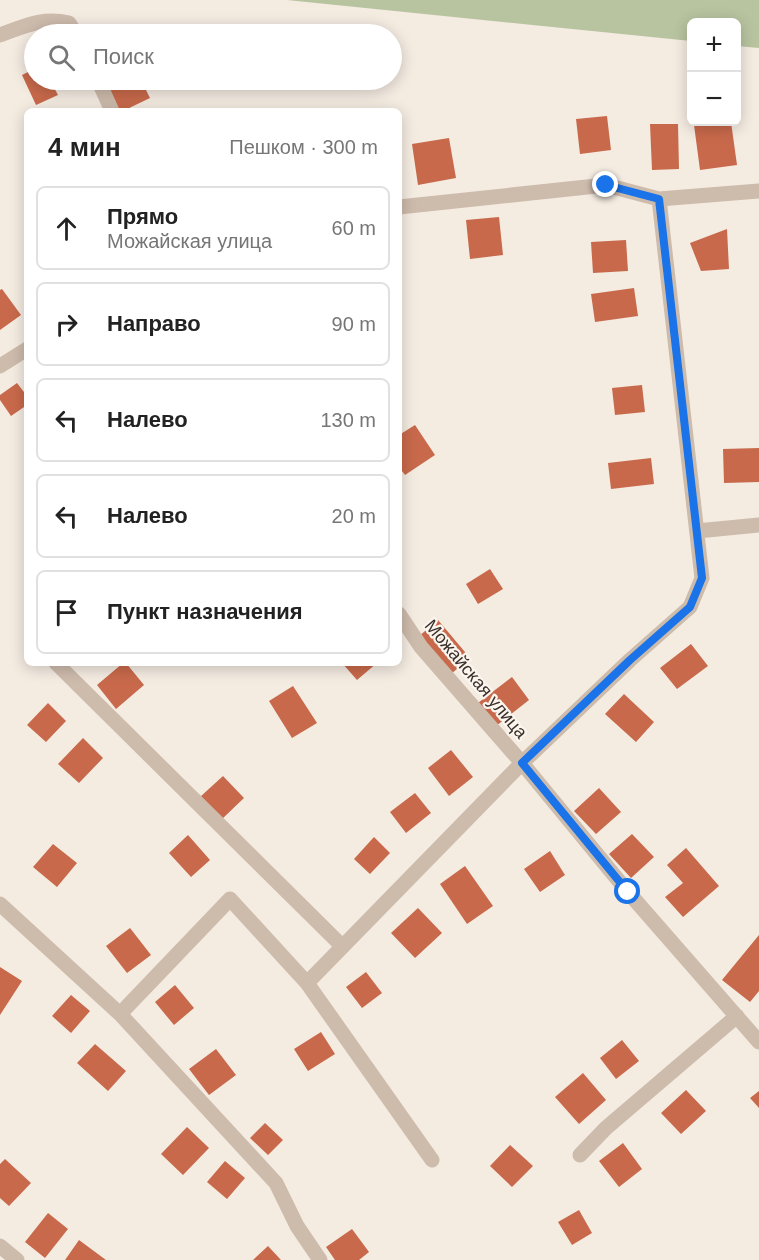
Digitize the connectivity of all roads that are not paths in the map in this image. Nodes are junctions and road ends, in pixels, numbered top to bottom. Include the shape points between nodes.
1 (30, 24) edge
2 (70, 24) edge
3 (24, 26) edge
4 (0, 35) edge
5 (103, 90) edge
6 (111, 108) edge
7 (759, 191) edge
8 (659, 199) junction
9 (402, 207) edge
10 (24, 350) edge
11 (0, 366) edge
12 (759, 525) edge
13 (697, 531) junction
14 (402, 619) edge
15 (59, 666) edge
16 (522, 763) junction
17 (0, 904) edge
18 (342, 946) junction
19 (307, 983) junction
20 (120, 1014) junction
21 (737, 1016) junction
22 (759, 1042) edge
23 (580, 1155) dead end
24 (432, 1160) dead end
25 (0, 1246) edge
26 (17, 1260) edge
27 (320, 1260) edge

1 - 2 street via 53,20
3 - 4 street
5 - 6 street
7 - 8 street
8 - 9 street via 606,185
8 - 13 street
10 - 11 street
12 - 13 street
13 - 16 street via 702,578 690,607
14 - 16 street, Можайская улица via 420,647
15 - 18 street
16 - 18 street
16 - 21 street, Можайская улица
17 - 20 street
18 - 19 street
19 - 20 street via 230,899
19 - 24 street
20 - 27 street via 276,1183 297,1226
21 - 22 street, Можайская улица
21 - 23 street
25 - 26 street

